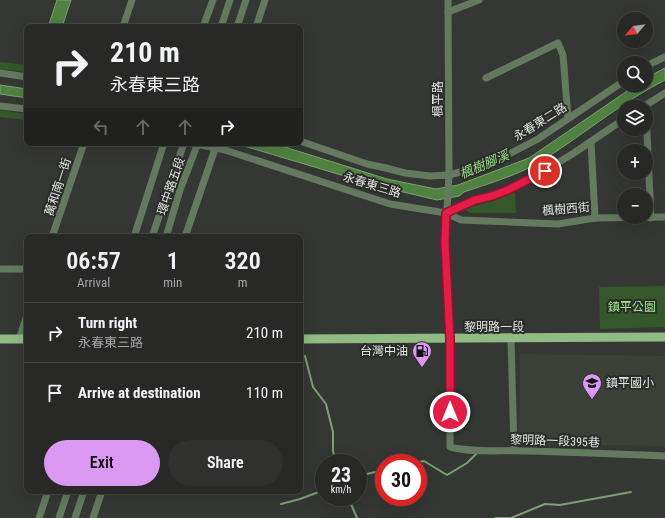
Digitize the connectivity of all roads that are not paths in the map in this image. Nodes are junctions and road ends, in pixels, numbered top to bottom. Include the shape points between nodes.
1 (132, 0) edge
2 (213, 0) edge
3 (230, 0) edge
4 (246, 0) edge
5 (265, 0) edge
6 (448, 0) edge
7 (480, 0) edge
8 (448, 12) junction
9 (124, 24) edge
10 (204, 24) edge
11 (222, 24) edge
12 (238, 24) edge
13 (257, 24) edge
14 (665, 57) edge
15 (653, 63) edge
16 (0, 73) edge
17 (24, 77) edge
18 (486, 78) dead end
19 (617, 86) edge
20 (665, 93) edge
21 (653, 102) edge
22 (0, 106) edge
23 (24, 109) edge
24 (568, 118) junction
25 (617, 124) edge
26 (647, 136) edge
27 (303, 142) edge
28 (591, 142) junction
29 (83, 146) edge
30 (163, 146) edge
31 (183, 146) edge
32 (195, 146) edge
33 (216, 146) edge
34 (448, 175) junction
35 (649, 188) edge
36 (447, 210) junction
37 (596, 218) junction
38 (617, 218) edge
39 (653, 218) edge
40 (665, 218) edge
41 (53, 234) edge
42 (135, 234) edge
43 (153, 234) edge
44 (167, 234) edge
45 (186, 234) edge
46 (0, 269) edge
47 (24, 269) edge
48 (665, 338) edge
49 (0, 339) edge
50 (23, 339) edge
51 (303, 339) edge
52 (450, 339) junction
53 (511, 339) junction
54 (514, 450) junction
55 (665, 456) edge
56 (47, 494) edge
57 (67, 494) edge
58 (83, 494) edge
59 (101, 494) edge
60 (39, 518) edge
61 (59, 518) edge
62 (75, 518) edge
63 (93, 518) edge

1 - 9 street
2 - 10 street
3 - 11 street
4 - 12 street
5 - 13 street
6 - 8 street, 楓平路
7 - 8 street
8 - 34 street, 楓平路
14 - 15 street
16 - 17 street
18 - 24 street via 558,43 563,55
19 - 24 street, 永春東二路
20 - 21 street
22 - 23 street
24 - 34 street, 永春東二路 via 511,154
25 - 28 street
26 - 35 street
27 - 34 street, 永春東二路 via 392,170 430,176
28 - 36 street via 526,182
28 - 37 street
29 - 41 street, 萬和南一街
30 - 42 street, 環中路五段
31 - 43 street, 環中路五段
32 - 44 street, 環中路五段
33 - 36 street, 永春東三路 via 390,204
33 - 45 street
34 - 36 street, 楓平路
36 - 37 street, 楓樹西街 via 461,220 558,224
36 - 52 street via 445,243
37 - 38 street, 楓樹西街
39 - 40 street, 楓樹西街
46 - 47 street
48 - 53 main road, 黎明路一段
49 - 50 main road
51 - 52 main road, 黎明路一段
52 - 53 main road, 黎明路一段
52 - 54 street, 黎明路一段395巷 via 450,447
53 - 54 street
54 - 55 street, 黎明路一段395巷
56 - 60 street
57 - 61 street
58 - 62 street
59 - 63 street

